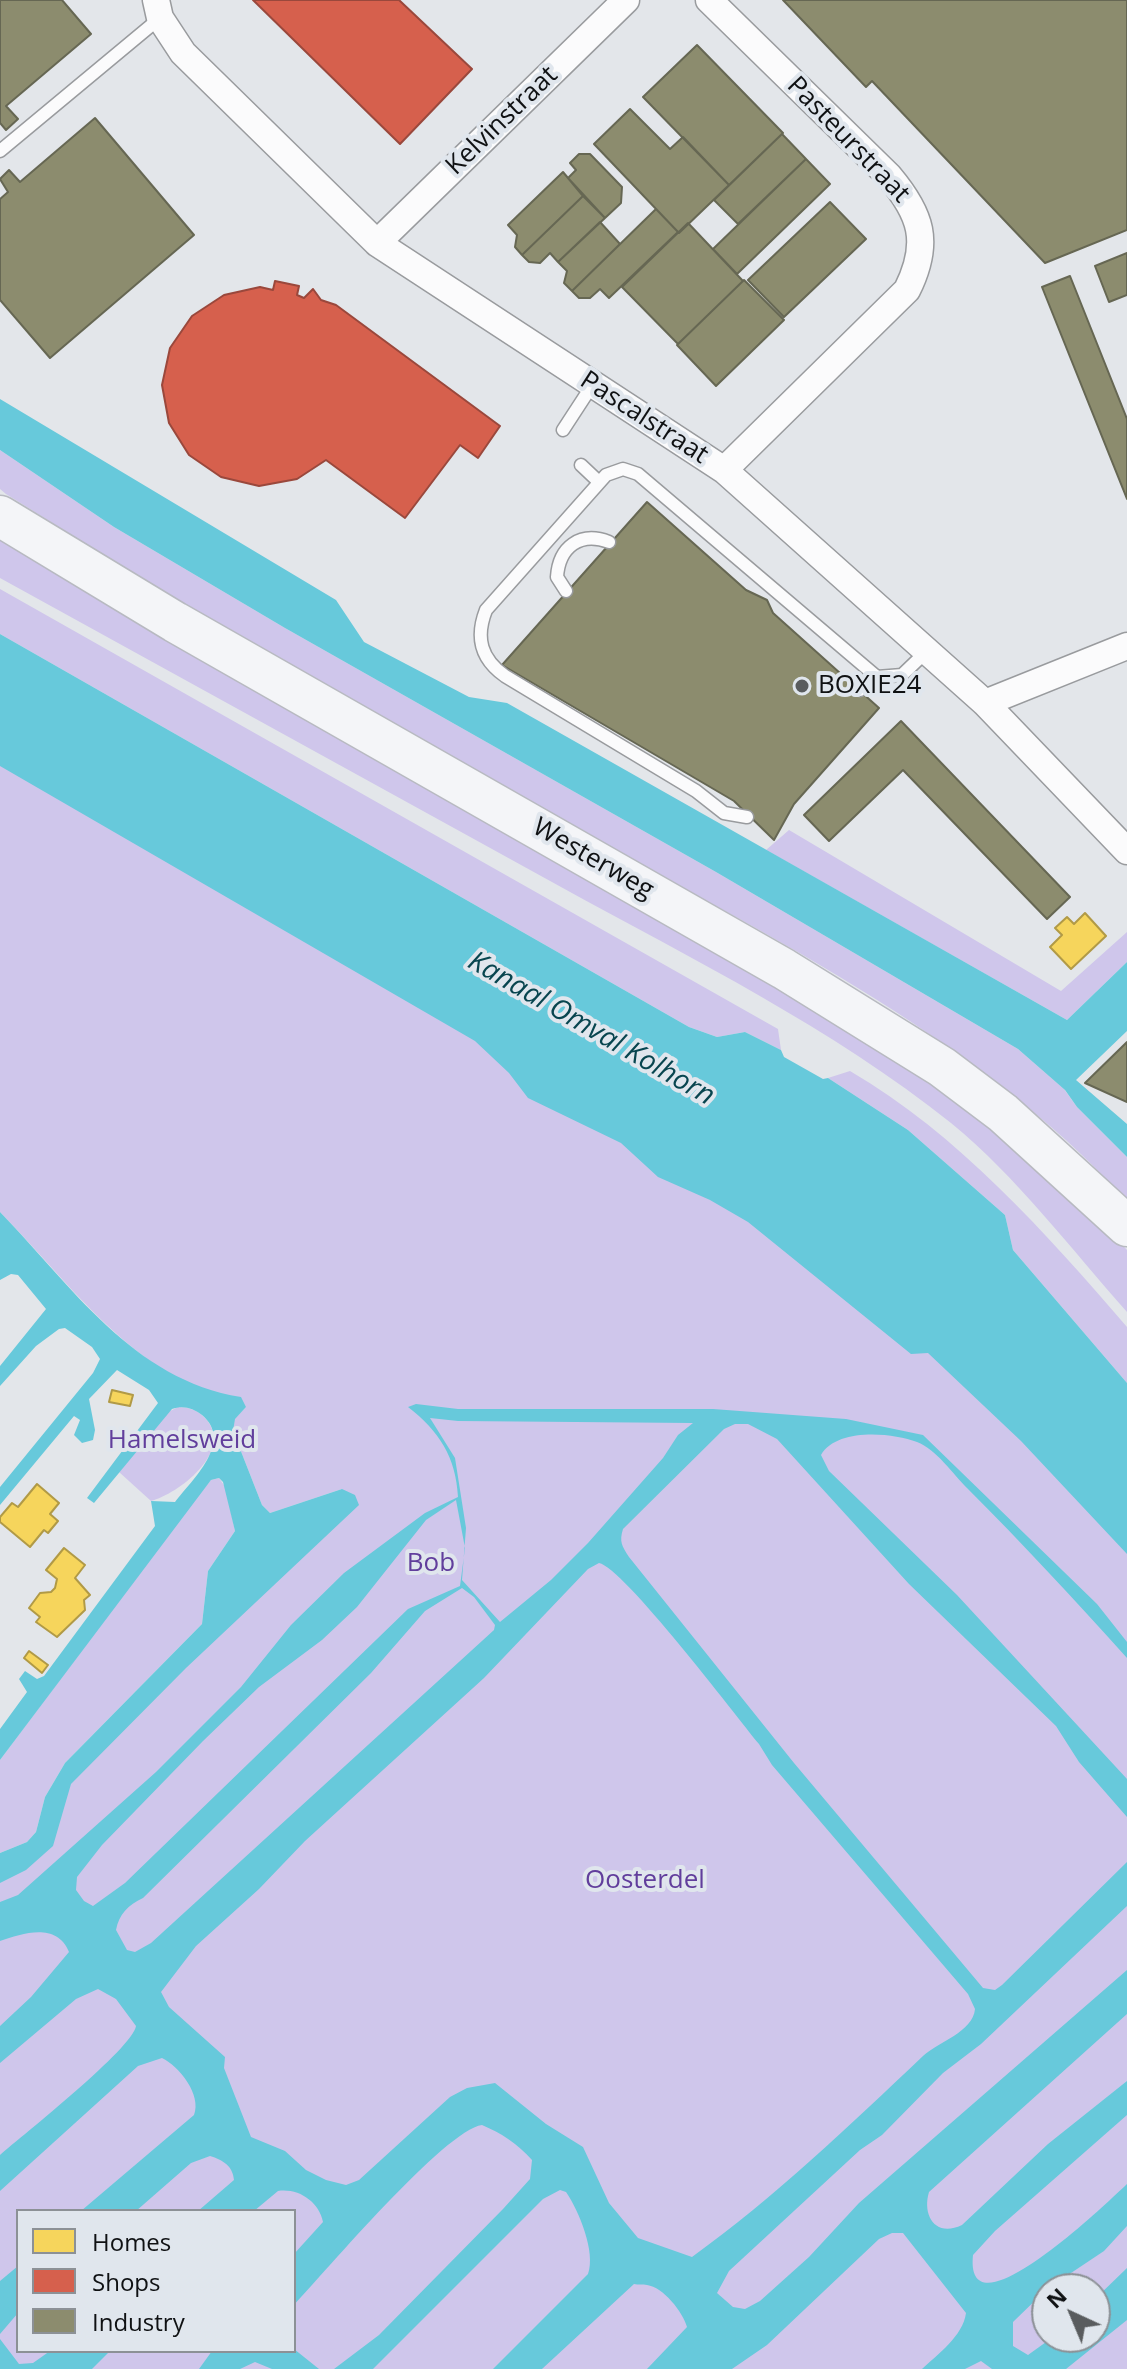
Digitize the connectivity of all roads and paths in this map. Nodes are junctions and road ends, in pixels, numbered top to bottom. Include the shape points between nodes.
1 (626, 0) edge
2 (709, 0) edge
3 (158, 9) edge
4 (0, 151) edge
5 (377, 243) junction
6 (593, 384) junction
7 (563, 430) dead end
8 (581, 465) dead end
9 (724, 470) junction
10 (599, 482) junction
11 (10, 519) edge
12 (609, 542) dead end
13 (566, 591) dead end
14 (1127, 646) edge
15 (927, 651) junction
16 (874, 675) junction
17 (860, 690) dead end
18 (985, 703) junction
19 (747, 817) dead end
20 (1127, 851) edge
21 (1127, 1226) edge

1 - 5 street, Kelvinstraat
2 - 9 street, Pasteurstraat via 889,176 909,200 920,238 919,267 907,290
3 - 4 lane
3 - 5 street, Pascalstraat via 183,53
5 - 6 street, Pascalstraat
6 - 7 lane
6 - 9 street, Pascalstraat
8 - 10 lane
9 - 15 street, Pascalstraat
10 - 16 lane via 623,469 638,474
10 - 19 lane via 486,610 480,625 484,655 505,676 724,813
11 - 21 main road, Westerweg via 175,622 784,969 942,1067 1003,1113
12 - 13 lane via 587,538 567,548 557,577
14 - 18 street
15 - 16 lane via 902,675
15 - 18 street, Pascalstraat
16 - 17 lane
18 - 20 street, Pascalstraat

